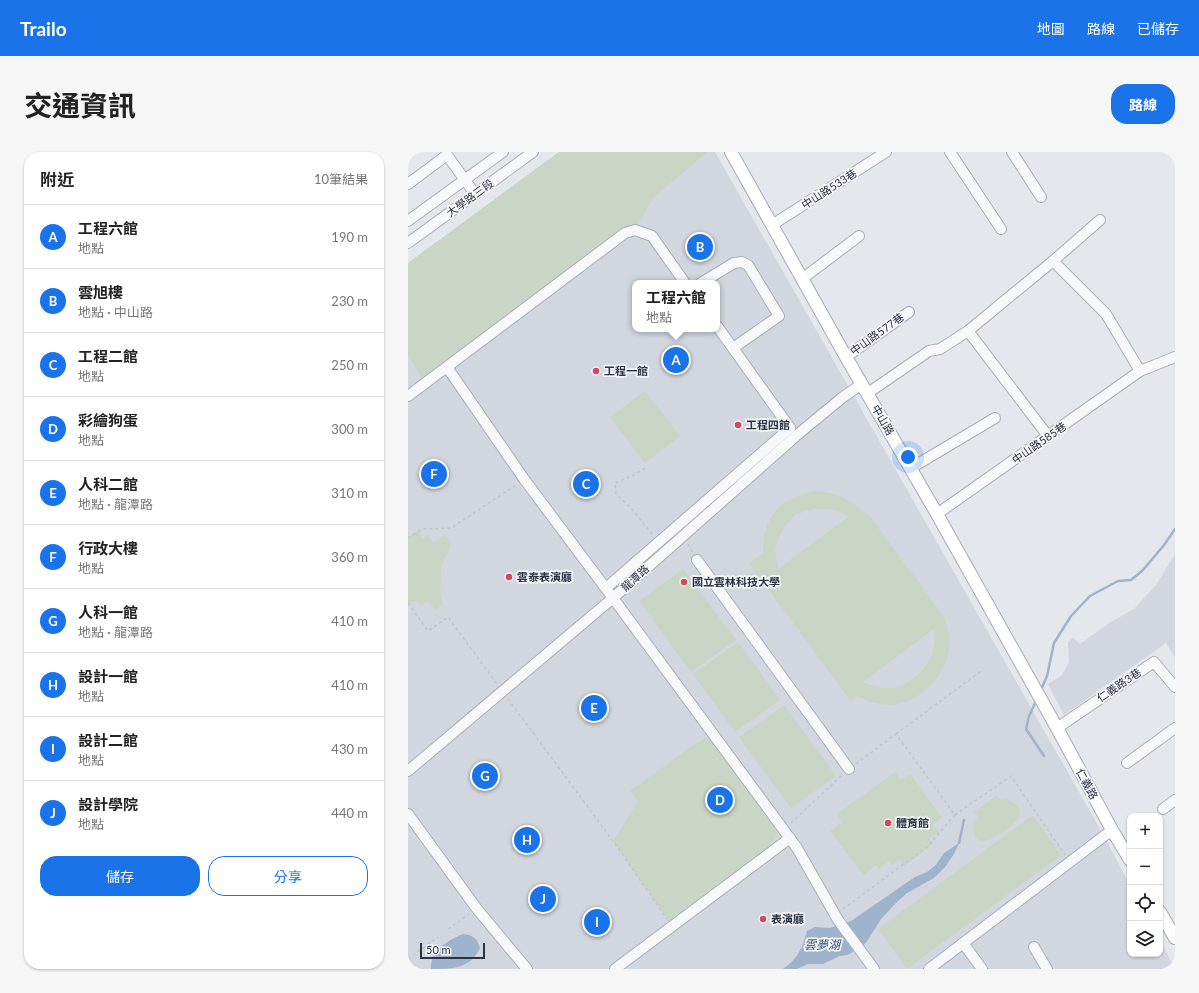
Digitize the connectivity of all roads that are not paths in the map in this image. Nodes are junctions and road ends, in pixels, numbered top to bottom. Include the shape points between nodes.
1 (503, 152) edge
2 (533, 152) edge
3 (731, 152) edge
4 (886, 152) edge
5 (950, 152) edge
6 (1012, 152) edge
7 (448, 154) edge
8 (464, 180) junction
9 (408, 184) edge
10 (475, 194) junction
11 (1041, 197) dead end
12 (408, 220) edge
13 (1100, 220) dead end
14 (772, 225) junction
15 (1001, 229) dead end
16 (859, 236) dead end
17 (408, 243) edge
18 (1053, 261) junction
19 (684, 280) edge
20 (706, 280) edge
21 (802, 280) junction
22 (909, 312) dead end
23 (720, 330) edge
24 (968, 331) junction
25 (733, 348) junction
26 (846, 357) junction
27 (1175, 357) edge
28 (447, 367) junction
29 (1140, 371) junction
30 (865, 389) junction
31 (408, 396) edge
32 (995, 418) dead end
33 (1048, 436) junction
34 (910, 468) junction
35 (937, 514) junction
36 (697, 560) dead end
37 (609, 593) junction
38 (1175, 688) edge
39 (1045, 707) joint
40 (1057, 728) junction
41 (1175, 728) edge
42 (1127, 763) dead end
43 (408, 764) edge
44 (849, 769) road end
45 (408, 771) edge
46 (1175, 800) edge
47 (1163, 809) dead end
48 (408, 814) edge
49 (1112, 830) junction
50 (790, 838) junction
51 (1127, 855) edge
52 (1163, 917) edge
53 (1175, 938) edge
54 (963, 943) junction
55 (1034, 947) dead end
56 (527, 969) edge
57 (615, 969) edge
58 (874, 969) edge
59 (929, 969) edge
60 (982, 969) edge
61 (1047, 969) edge

1 - 8 street, 大學路三段
2 - 10 street, 大學路三段
3 - 14 main road, 中山路
4 - 14 street, 中山路533巷
5 - 15 street
6 - 11 street
7 - 8 street
7 - 9 street
8 - 10 street
8 - 12 street, 大學路三段
10 - 17 street, 大學路三段
13 - 18 street
14 - 21 main road, 中山路
16 - 21 street
18 - 24 street
18 - 29 street via 1106,314
19 - 28 street via 652,236 636,230 625,233
20 - 25 street via 734,263 742,262 748,265 779,316
21 - 26 main road, 中山路
22 - 26 street, 中山路577巷
23 - 25 street
24 - 30 street via 940,350 929,350
24 - 33 street
25 - 37 street via 790,428
26 - 30 main road, 中山路
27 - 29 street, 中山路585巷
28 - 31 street
28 - 37 street via 524,479
29 - 33 street, 中山路585巷
30 - 34 main road, 中山路
30 - 37 street, 龍潭路 via 843,396
32 - 34 street
33 - 35 street, 中山路585巷
34 - 35 main road, 中山路
35 - 39 main road, 中山路
36 - 44 street
37 - 43 street
37 - 45 street, 龍潭路 via 499,687
37 - 50 street
38 - 40 street, 仁義路3巷 via 1154,662
39 - 40 main road, 仁義路
40 - 49 main road, 仁義路
41 - 42 street
46 - 47 street
48 - 56 street via 476,908
49 - 51 main road, 仁義路
49 - 54 street
50 - 57 street
50 - 58 street via 836,917
52 - 53 main road
54 - 59 street
54 - 60 street
55 - 61 street

